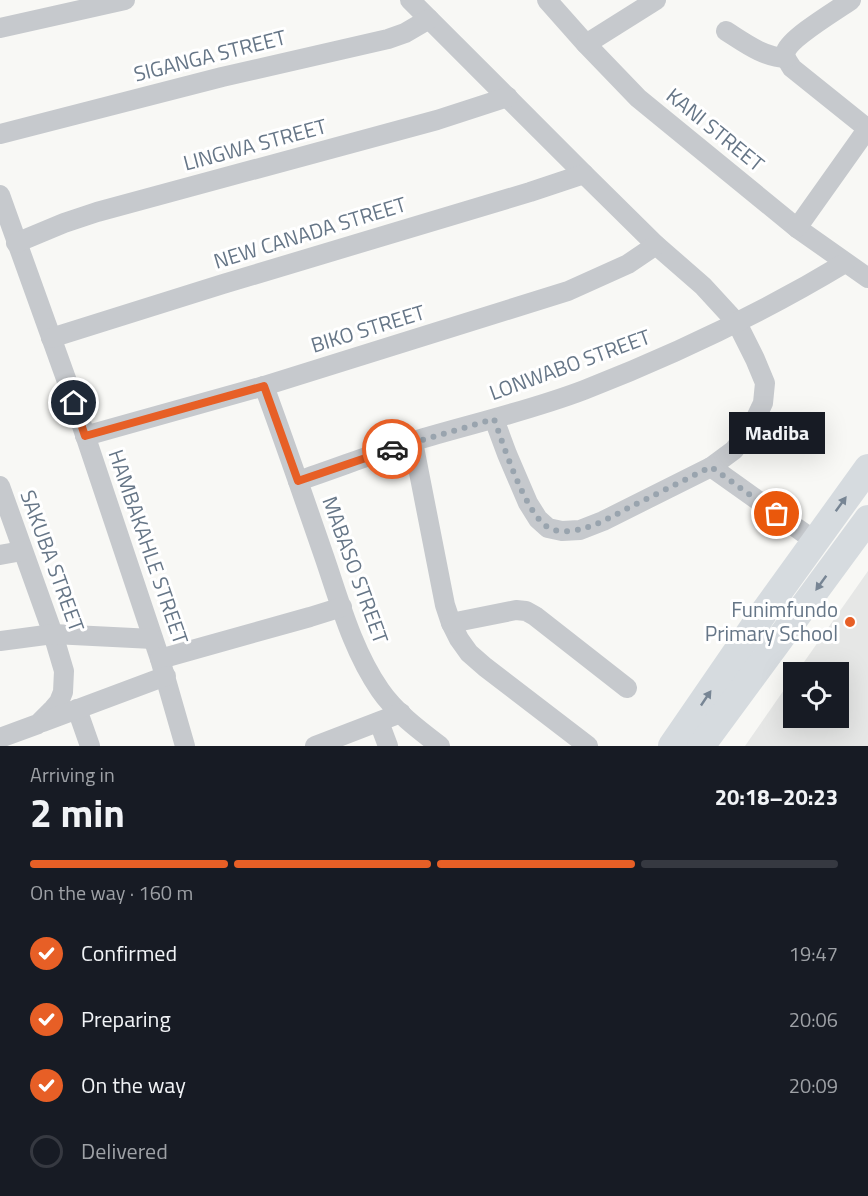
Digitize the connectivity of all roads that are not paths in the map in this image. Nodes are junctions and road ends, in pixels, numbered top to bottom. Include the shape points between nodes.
1 (125, 0) edge
2 (410, 0) edge
3 (547, 0) edge
4 (656, 0) edge
5 (850, 0) edge
6 (429, 19) junction
7 (0, 28) edge
8 (726, 31) dead end
9 (586, 44) junction
10 (786, 58) junction
11 (508, 97) junction
12 (868, 129) edge
13 (0, 134) edge
14 (584, 174) junction
15 (0, 195) edge
16 (797, 228) junction
17 (16, 243) junction
18 (656, 245) junction
19 (845, 263) junction
20 (868, 278) edge
21 (737, 323) junction
22 (51, 338) junction
23 (264, 386) junction
24 (494, 419) junction
25 (85, 436) junction
26 (413, 442) junction
27 (711, 467) junction
28 (868, 468) edge
29 (298, 481) junction
30 (0, 486) edge
31 (868, 519) edge
32 (815, 541) junction
33 (22, 551) junction
34 (0, 555) edge
35 (342, 607) junction
36 (451, 623) junction
37 (53, 634) junction
38 (153, 639) junction
39 (0, 641) edge
40 (163, 668) junction
41 (627, 688) dead end
42 (77, 709) junction
43 (401, 713) junction
44 (379, 722) junction
45 (38, 724) junction
46 (0, 738) edge
47 (426, 742) edge
48 (90, 746) edge
49 (185, 746) edge
50 (315, 746) edge
51 (388, 746) edge
52 (588, 746) edge
53 (672, 746) edge
54 (702, 746) edge

1 - 7 street
2 - 6 street
3 - 9 street, KANI STREET
4 - 9 street
5 - 10 street via 799,37 786,51
6 - 11 street
6 - 13 street, SIGANGA STREET via 388,39
8 - 10 street via 773,58
9 - 16 street, KANI STREET via 638,98
10 - 12 street via 792,68
11 - 14 street
11 - 17 street, LINGWA STREET via 437,120 97,212
12 - 16 street
14 - 18 street
14 - 22 street, NEW CANADA STREET
15 - 17 street, HAMBAKAHLE STREET
16 - 19 street, KANI STREET
17 - 22 street, HAMBAKAHLE STREET
18 - 21 street via 703,286
18 - 23 street, BIKO STREET via 628,264 568,291
19 - 20 street, KANI STREET
19 - 21 street, LONWABO STREET
21 - 24 street, LONWABO STREET via 584,390
21 - 27 street via 765,383 764,403 734,450
22 - 25 street, HAMBAKAHLE STREET
23 - 25 street, BIKO STREET
23 - 29 street, MABASO STREET
24 - 26 street, LONWABO STREET
24 - 27 street via 528,504 538,519 555,530 580,530 603,521
25 - 38 street, HAMBAKAHLE STREET
26 - 29 street, LONWABO STREET
26 - 36 street
27 - 32 street
32 -> 28 main road
29 - 35 street, MABASO STREET
30 - 33 street, SAKUBA STREET
31 -> 54 main road
53 -> 32 main road
33 - 34 street
33 - 37 street, SAKUBA STREET
35 - 40 street
35 - 43 street, MABASO STREET via 371,676
36 - 41 street via 526,611
36 - 52 street via 469,653
37 - 38 street
37 - 39 street
37 - 45 street, SAKUBA STREET via 64,671 63,692 59,702
38 - 40 street, HAMBAKAHLE STREET
40 - 42 street
40 - 49 street, HAMBAKAHLE STREET
42 - 45 street
42 - 48 street
43 - 44 street
43 - 47 street, MABASO STREET
44 - 50 street
44 - 51 street
45 - 46 street

